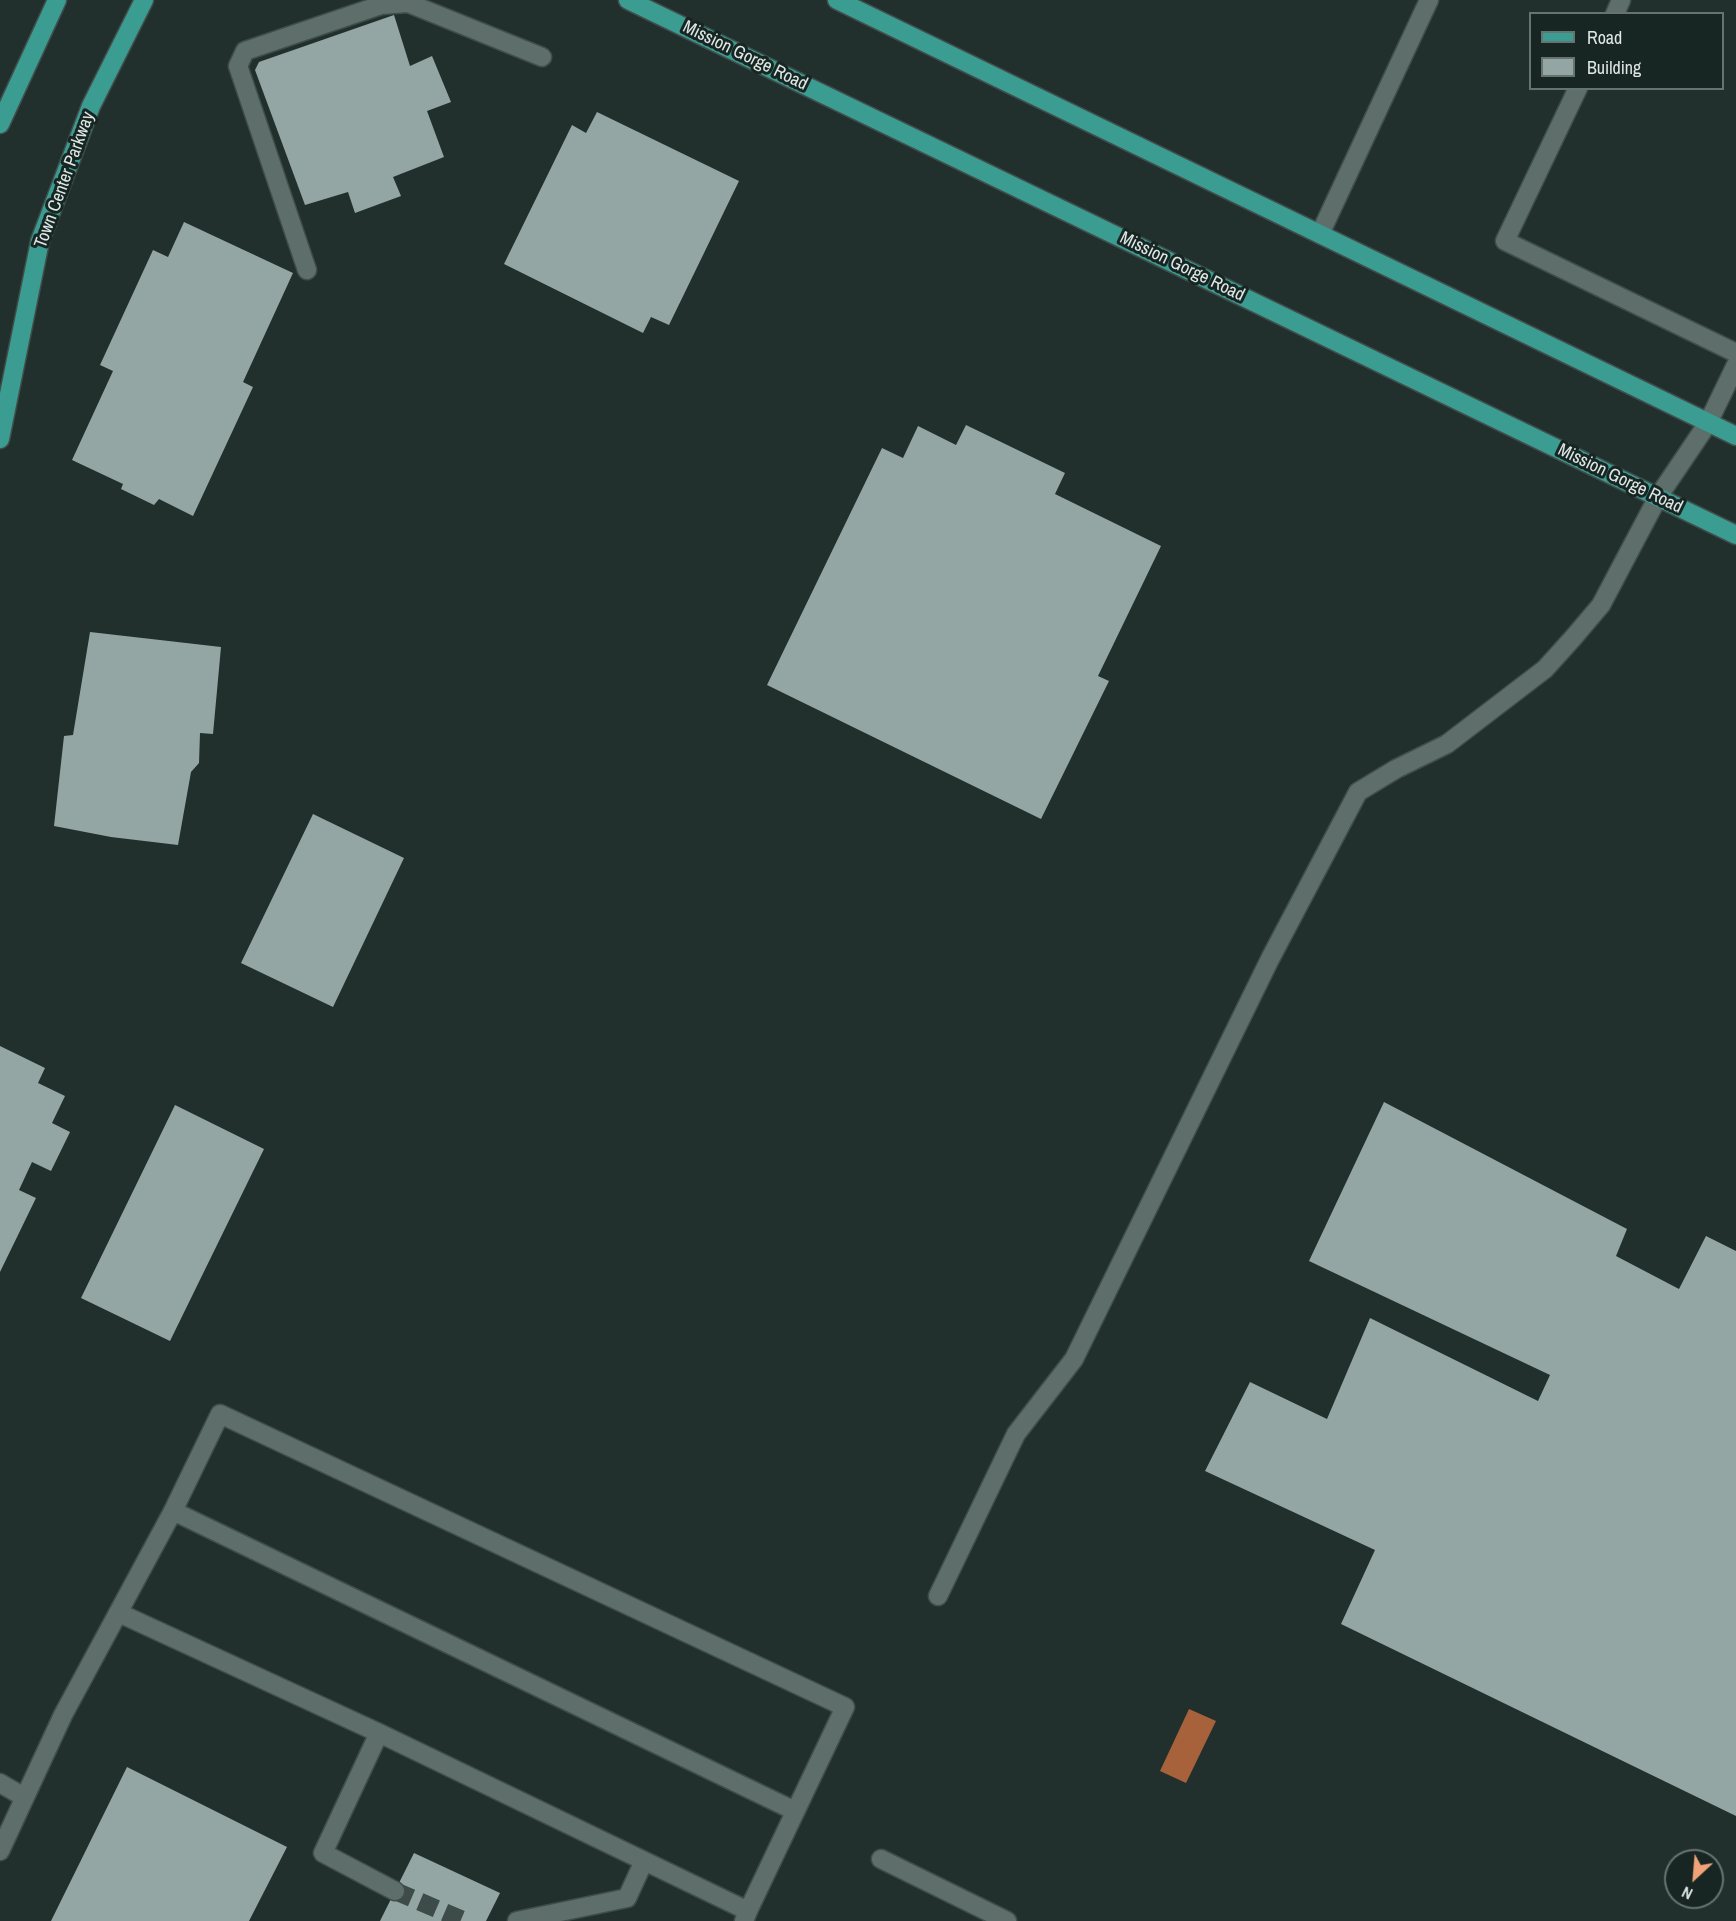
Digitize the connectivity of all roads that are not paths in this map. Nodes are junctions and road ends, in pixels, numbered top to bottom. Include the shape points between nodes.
1 (57, 0) edge
2 (144, 0) edge
3 (628, 0) edge
4 (837, 0) edge
5 (1429, 0) edge
6 (542, 57) dead end
7 (1577, 90) edge
8 (0, 124) edge
9 (1320, 234) junction
10 (307, 270) dead end
11 (1736, 352) edge
12 (1736, 365) edge
13 (1708, 423) junction
14 (1736, 436) edge
15 (0, 439) edge
16 (1658, 497) junction
17 (1736, 535) edge
18 (173, 1511) junction
19 (938, 1596) dead end
20 (119, 1613) junction
21 (379, 1733) junction
22 (0, 1783) edge
23 (24, 1797) junction
24 (795, 1811) junction
25 (0, 1851) edge
26 (881, 1859) dead end
27 (644, 1861) junction
28 (395, 1891) tunnel mouth
29 (746, 1916) edge
30 (517, 1921) edge
31 (1007, 1921) edge

1 - 8 main road
2 - 15 main road, Town Center Parkway via 92,106 40,241
3 - 16 main road, Mission Gorge Road
4 - 9 main road
5 - 9 street
6 - 10 street via 408,3 381,5 245,51 238,66
7 - 11 street via 1505,241
9 - 13 main road
12 - 13 street
13 - 14 main road
13 - 16 street
16 - 17 main road, Mission Gorge Road
16 - 19 street via 1601,605 1545,669 1446,744 1358,792 1270,959 1074,1359 1016,1434
18 - 20 street
18 - 24 street
18 - 24 street via 220,1414 845,1707
20 - 21 street
20 - 23 street
21 - 27 street
21 - 28 street via 323,1853
22 - 23 street
23 - 25 street
24 - 29 street
26 - 31 street
27 - 29 street
27 - 30 street via 627,1898

